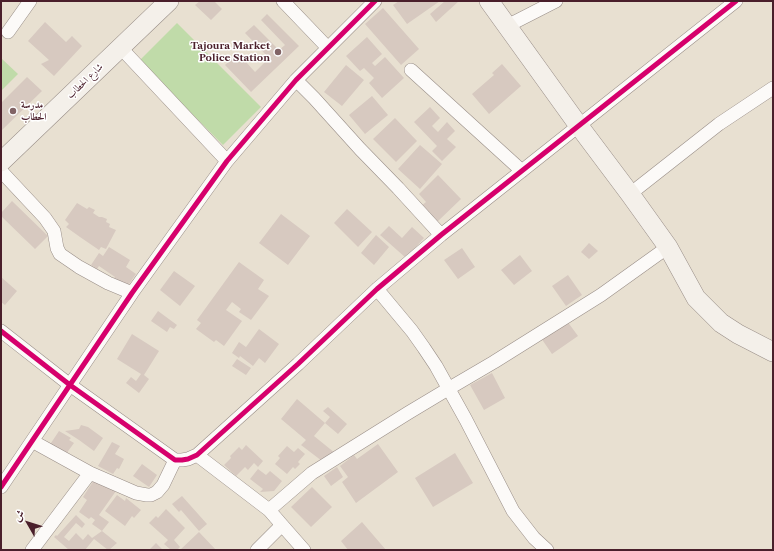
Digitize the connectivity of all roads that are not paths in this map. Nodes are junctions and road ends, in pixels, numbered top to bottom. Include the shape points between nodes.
1 (30, 1) edge
2 (169, 1) edge
3 (283, 1) edge
4 (375, 1) edge
5 (489, 1) edge
6 (556, 1) edge
7 (736, 1) edge
8 (507, 26) junction
9 (8, 32) dead end
10 (120, 47) junction
11 (328, 48) junction
12 (411, 70) dead end
13 (296, 80) junction
14 (773, 88) edge
15 (579, 126) junction
16 (227, 161) junction
17 (1, 162) edge
18 (522, 170) junction
19 (1, 171) edge
20 (630, 194) junction
21 (441, 235) junction
22 (668, 247) junction
23 (377, 289) junction
24 (132, 293) junction
25 (1, 331) edge
26 (773, 352) edge
27 (70, 385) junction
28 (448, 389) junction
29 (32, 441) junction
30 (197, 454) junction
31 (175, 460) junction
32 (90, 473) junction
33 (1, 487) edge
34 (268, 510) junction
35 (282, 524) junction
36 (32, 550) edge
37 (257, 550) edge
38 (304, 550) edge
39 (547, 550) edge

1 - 9 street
2 - 10 street, شارع الحطاب
3 - 11 street
4 - 11 street
5 - 8 street
6 - 8 street
7 - 15 street
8 - 15 street
10 - 16 street
10 - 17 street, شارع الحطاب
11 - 13 street
12 - 18 street
13 - 16 street
13 - 21 street
14 - 20 street via 719,124
15 - 18 street
15 - 20 street
16 - 24 street
18 - 21 street
19 - 24 street via 45,218 54,231 60,254 108,283
20 - 22 street
21 - 23 street
22 - 26 street via 696,298 721,323
22 - 28 street via 601,295
23 - 28 street via 412,331
23 - 30 street
24 - 27 street
25 - 27 street
27 - 29 street
27 - 31 street
28 - 34 street via 312,472
28 - 39 street via 513,511
29 - 32 street
29 - 33 street
30 - 31 street via 188,459
30 - 34 street
31 - 32 street via 162,485 151,495 136,493
32 - 36 street
34 - 35 street
35 - 37 street
35 - 38 street

